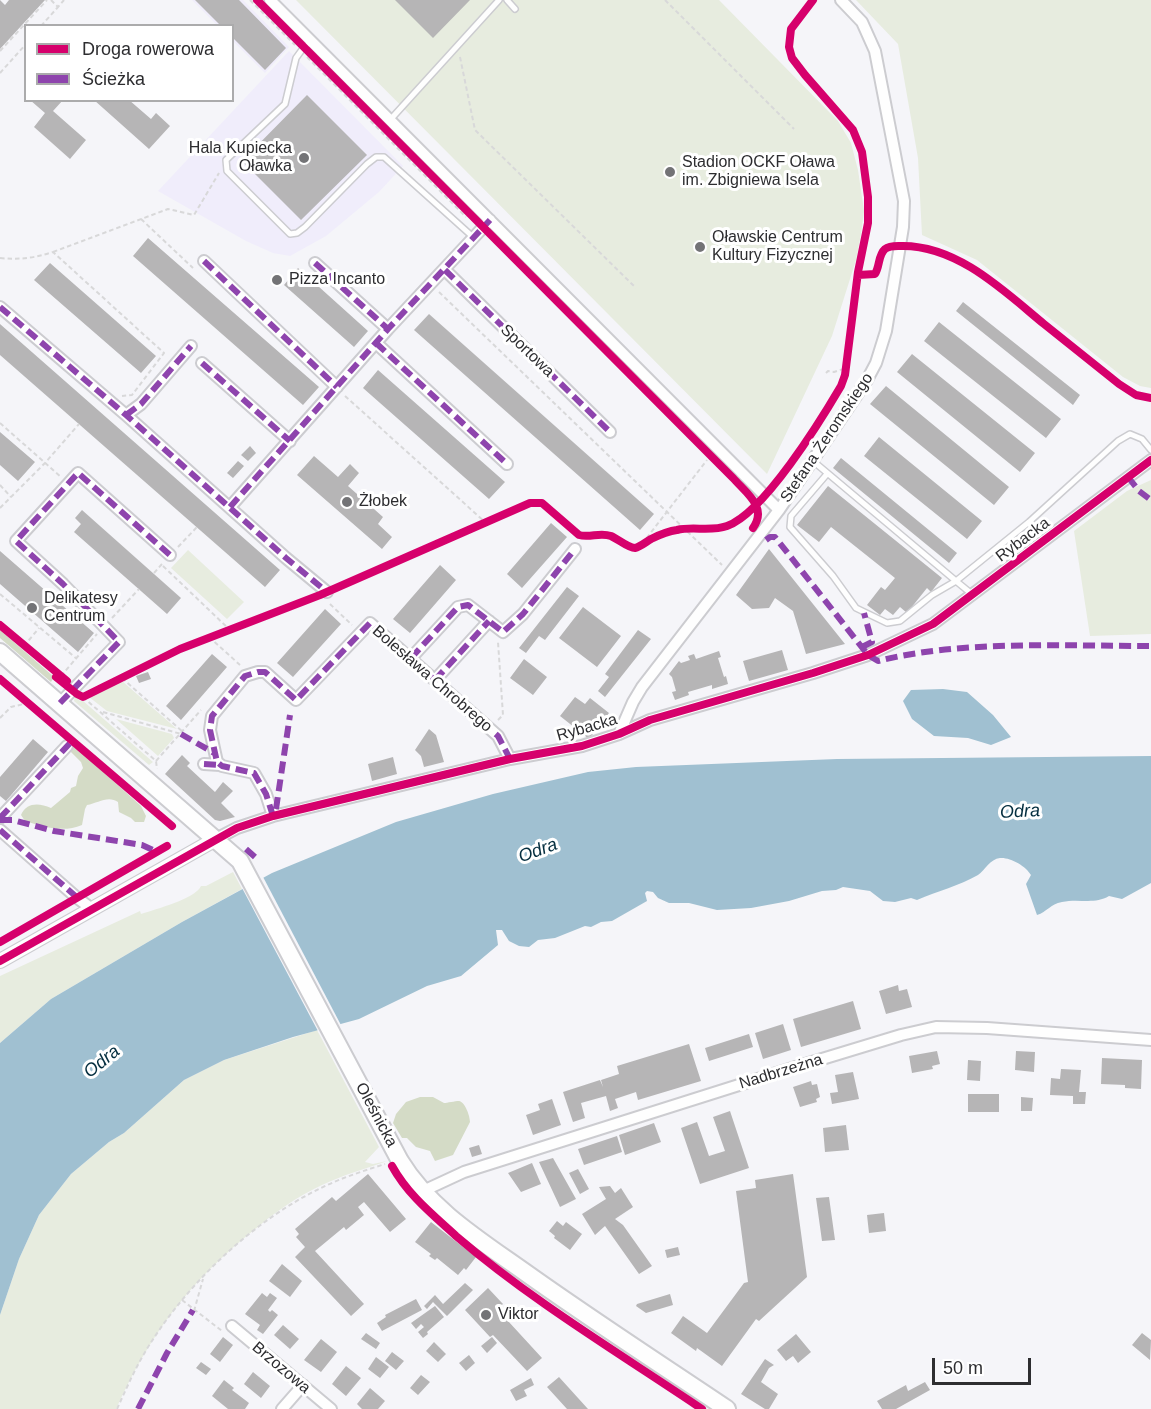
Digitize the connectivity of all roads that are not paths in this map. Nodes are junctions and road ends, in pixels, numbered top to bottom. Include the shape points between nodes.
1 (270, 0) edge
2 (499, 0) edge
3 (507, 0) edge
4 (841, 0) edge
5 (515, 9) dead end
6 (306, 47) junction
7 (390, 120) junction
8 (487, 223) junction
9 (473, 237) junction
10 (204, 261) dead end
11 (315, 263) dead end
12 (445, 270) junction
13 (0, 307) edge
14 (388, 328) junction
15 (376, 343) junction
16 (191, 346) dead end
17 (202, 363) dead end
18 (340, 391) junction
19 (126, 415) junction
20 (610, 432) dead end
21 (290, 441) junction
22 (1151, 450) edge
23 (1151, 460) edge
24 (813, 461) junction
25 (507, 464) dead end
26 (827, 474) junction
27 (230, 507) junction
28 (779, 510) junction
29 (575, 549) dead end
30 (170, 555) dead end
31 (956, 581) junction
32 (973, 595) junction
33 (327, 597) road end
34 (489, 621) junction
35 (0, 652) edge
36 (411, 658) junction
37 (435, 680) junction
38 (60, 703) junction
39 (619, 734) junction
40 (67, 746) dead end
41 (510, 759) junction
42 (204, 764) dead end
43 (220, 765) junction
44 (273, 816) junction
45 (0, 818) edge
46 (0, 830) edge
47 (216, 839) junction
48 (92, 909) junction
49 (0, 960) edge
50 (1151, 1040) edge
51 (423, 1191) junction
52 (229, 1330) road end
53 (303, 1385) junction
54 (282, 1409) edge
55 (331, 1409) edge
56 (727, 1409) edge

1 - 6 street
2 - 7 lane
3 - 5 lane
4 - 24 street, Stefana Żeromskiego via 862,22 875,51 900,171 904,213 886,331 876,363
6 - 7 street
6 - 9 lane via 296,58 285,104 226,160 227,171 290,234 305,227 367,164 376,157 384,157
7 - 8 street
8 - 9 street
8 - 28 street
9 - 12 street
10 - 18 street
11 - 14 street
12 - 14 street
12 - 20 street, Sportowa
13 - 19 street
14 - 15 street
15 - 18 street
15 - 25 street
16 - 19 street via 141,404
17 - 21 street
18 - 21 street
19 - 27 street
21 - 27 street
22 - 31 lane via 1142,439 1126,434 1029,522
23 - 32 street, Rybacka
24 - 26 lane
24 - 28 street, Stefana Żeromskiego
26 - 31 lane
26 - 31 lane via 791,516 790,527 856,608 886,623 900,621
27 - 33 street
28 - 39 street, Stefana Żeromskiego via 642,687
29 - 34 street via 523,614 503,632
30 - 38 street via 78,473 16,541 119,642
31 - 32 lane
32 - 39 street, Rybacka via 924,630 868,655 650,720
34 - 36 street via 468,605 458,607
34 - 37 street
35 - 38 main road via 55,680
36 - 37 street, Bolesława Chrobrego
36 - 43 street, Bolesława Chrobrego via 370,623 296,700 266,672 245,676 211,720 215,757
37 - 41 street, Bolesława Chrobrego via 498,736
38 - 47 main road
39 - 41 street, Rybacka via 582,746
40 - 45 street
41 - 44 street, Rybacka
42 - 43 street
43 - 44 street via 254,773
44 - 47 street, Rybacka
46 - 48 street
47 - 48 street, Rybacka
47 - 51 main road, Oleśnicka via 240,861 404,1169
48 - 49 street, Rybacka
50 - 51 street, Nadbrzeżna via 936,1027 818,1060 476,1169
51 - 56 main road, Oleśnicka via 482,1241
52 - 53 street, Brzozowa
53 - 54 street
53 - 55 street, Brzozowa

